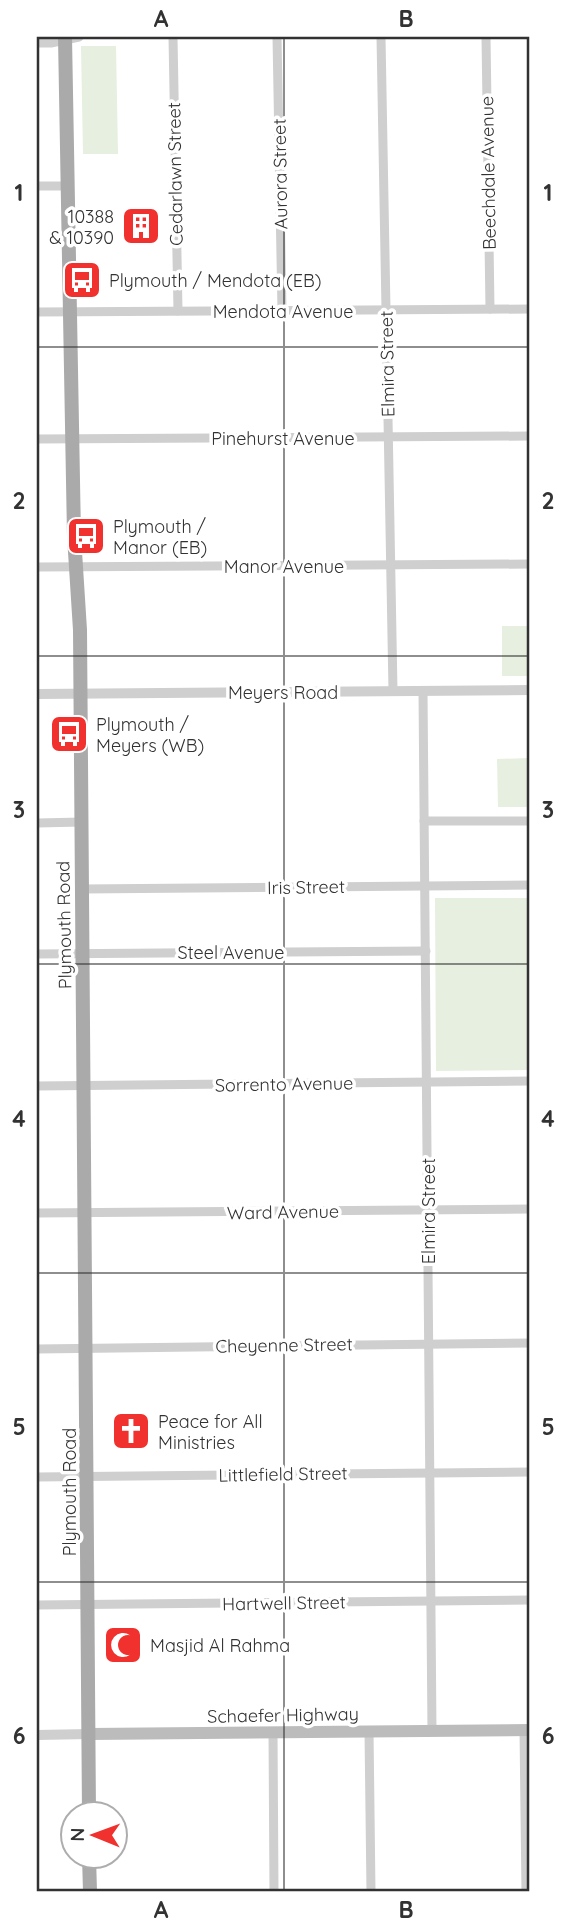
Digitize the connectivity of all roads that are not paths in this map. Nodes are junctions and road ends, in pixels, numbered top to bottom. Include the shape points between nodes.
1 (173, 37) edge
2 (277, 37) edge
3 (382, 37) edge
4 (486, 37) edge
5 (69, 38) edge
6 (37, 43) edge
7 (67, 186) junction
8 (37, 187) edge
9 (490, 309) junction
10 (530, 309) edge
11 (386, 310) junction
12 (178, 311) junction
13 (282, 311) junction
14 (37, 312) edge
15 (70, 312) junction
16 (530, 436) edge
17 (388, 437) junction
18 (37, 439) edge
19 (72, 439) junction
20 (530, 564) edge
21 (391, 565) junction
22 (76, 567) junction
23 (37, 568) edge
24 (530, 690) edge
25 (393, 691) junction
26 (423, 691) junction
27 (80, 693) junction
28 (37, 694) edge
29 (424, 821) junction
30 (530, 821) edge
31 (37, 822) edge
32 (82, 822) junction
33 (425, 885) junction
34 (530, 885) edge
35 (83, 889) junction
36 (426, 951) junction
37 (37, 954) edge
38 (83, 954) junction
39 (530, 1081) edge
40 (427, 1083) junction
41 (85, 1085) junction
42 (37, 1086) edge
43 (530, 1209) edge
44 (428, 1210) junction
45 (37, 1213) edge
46 (86, 1214) junction
47 (530, 1343) edge
48 (428, 1345) junction
49 (87, 1348) junction
50 (37, 1349) edge
51 (530, 1472) edge
52 (429, 1473) junction
53 (88, 1476) junction
54 (37, 1477) edge
55 (530, 1600) edge
56 (430, 1601) junction
57 (37, 1605) edge
58 (89, 1605) junction
59 (527, 1730) edge
60 (369, 1731) junction
61 (432, 1731) junction
62 (273, 1732) junction
63 (89, 1734) junction
64 (37, 1735) edge
65 (89, 1800) edge
66 (528, 1855) edge
67 (89, 1870) edge
68 (90, 1892) edge
69 (274, 1892) edge
70 (371, 1892) edge
71 (526, 1892) edge

1 - 12 street, Cedarlawn Street
2 - 13 street, Aurora Street
3 - 11 street, Elmira Street
4 - 9 street, Beechdale Avenue
5 - 6 street
5 - 7 main road, Plymouth Road
7 - 8 street
7 - 15 main road, Plymouth Road
9 - 10 street, Mendota Avenue
9 - 11 street, Mendota Avenue
11 - 13 street, Mendota Avenue
11 - 17 street, Elmira Street
12 - 13 street, Mendota Avenue
12 - 15 street, Mendota Avenue
14 - 15 street, Mendota Avenue
15 - 19 main road, Plymouth Road
16 - 17 street, Pinehurst Avenue
17 - 19 street, Pinehurst Avenue
17 - 21 street, Elmira Street
18 - 19 street, Pinehurst Avenue
19 - 22 main road, Plymouth Road
20 - 21 street, Manor Avenue
21 - 22 street, Manor Avenue
21 - 25 street, Elmira Street
22 - 23 street, Manor Avenue
22 - 27 main road, Plymouth Road
24 - 26 street, Meyers Road
25 - 26 street, Meyers Road
25 - 27 street, Meyers Road
26 - 29 street, Elmira Street
27 - 28 street, Meyers Road
27 - 32 main road, Plymouth Road
29 - 30 street
29 - 33 street, Elmira Street
31 - 32 street
32 - 35 main road, Plymouth Road
33 - 34 street, Iris Street
33 - 35 street, Iris Street
33 - 36 street, Elmira Street
35 - 38 main road, Plymouth Road
36 - 38 street, Steel Avenue
36 - 40 street, Elmira Street
37 - 38 street, Steel Avenue
38 - 41 main road, Plymouth Road
39 - 40 street, Sorrento Avenue
40 - 41 street, Sorrento Avenue
40 - 44 street, Elmira Street
41 - 42 street, Sorrento Avenue
41 - 46 main road, Plymouth Road
43 - 44 street, Ward Avenue
44 - 46 street, Ward Avenue
44 - 48 street, Elmira Street
45 - 46 street, Ward Avenue
46 - 49 main road, Plymouth Road
47 - 48 street, Cheyenne Street
48 - 49 street, Cheyenne Street
48 - 52 street, Elmira Street
49 - 50 street, Cheyenne Street
49 - 53 main road, Plymouth Road
51 - 52 street, Littlefield Street
52 - 53 street, Littlefield Street
52 - 56 street, Elmira Street
53 - 54 street, Littlefield Street
53 - 58 main road, Plymouth Road
55 - 56 street, Hartwell Street
56 - 58 street, Hartwell Street
56 - 61 street, Elmira Street
57 - 58 street, Hartwell Street
58 - 63 main road, Plymouth Road
59 - 61 main road, Schaefer Highway
59 - 66 street
60 - 61 main road, Schaefer Highway
60 - 62 main road, Schaefer Highway
60 - 70 street
62 - 63 main road, Schaefer Highway
62 - 69 street
63 - 64 street, Schaefer Highway
63 - 65 main road, Plymouth Road
66 - 71 street
67 - 68 main road

